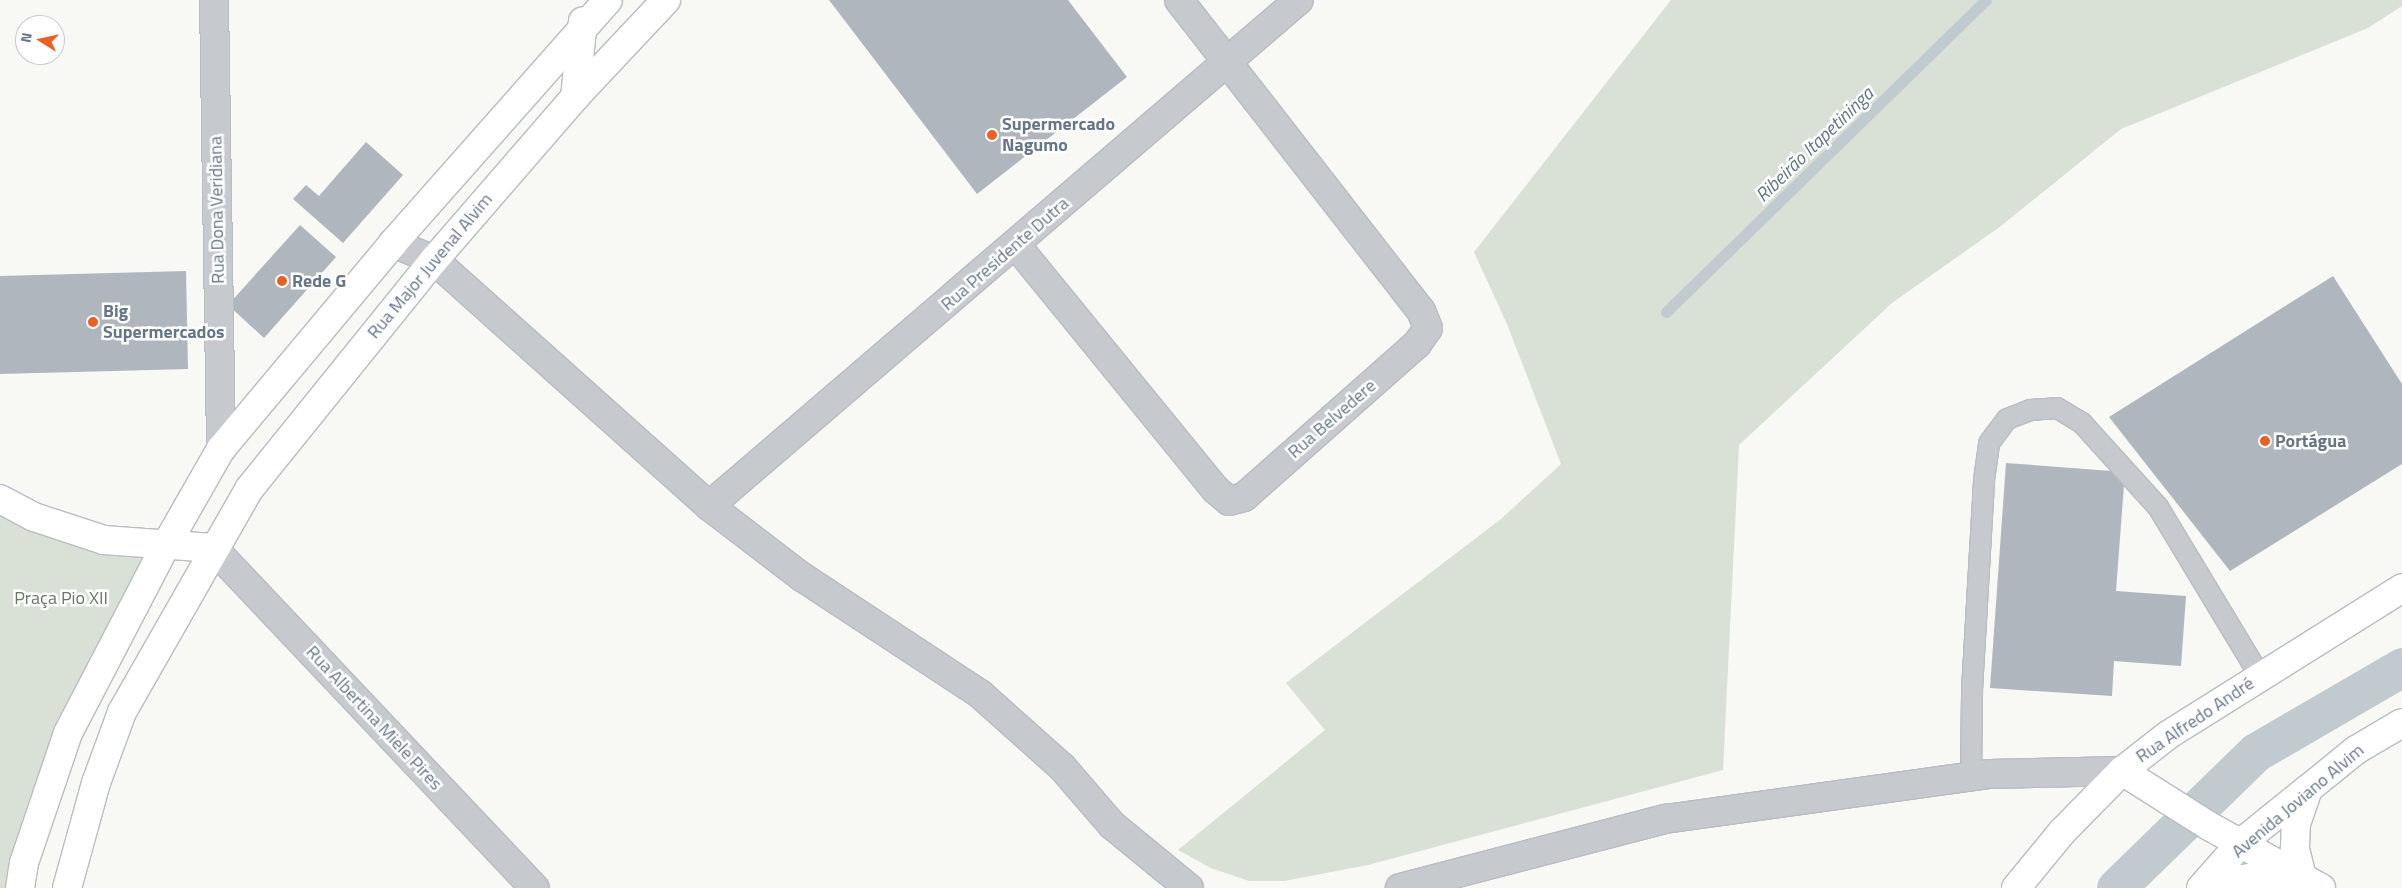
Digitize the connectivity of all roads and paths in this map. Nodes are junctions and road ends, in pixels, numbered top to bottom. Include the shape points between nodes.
1 (214, 0) edge
2 (608, 0) edge
3 (666, 0) edge
4 (1178, 0) edge
5 (1299, 0) edge
6 (583, 13) edge
7 (1229, 62) junction
8 (575, 97) junction
9 (393, 243) junction
10 (1016, 245) junction
11 (434, 260) junction
12 (221, 449) junction
13 (0, 499) edge
14 (709, 506) junction
15 (165, 547) junction
16 (213, 548) junction
17 (2402, 588) edge
18 (2260, 676) junction
19 (2402, 723) edge
20 (2122, 771) junction
21 (1971, 777) junction
22 (2308, 789) junction
23 (2241, 843) junction
24 (2312, 883) edge
25 (20, 888) edge
26 (67, 888) edge
27 (534, 888) edge
28 (1189, 888) edge
29 (1400, 888) edge
30 (2016, 888) edge
31 (2201, 888) edge
32 (2215, 888) edge

1 - 12 street, Rua Dona Veridiana
2 - 6 main road
3 - 8 main road, Rua Major Juvenal Alvim
4 - 7 street
5 - 7 street, Rua Presidente Dutra
6 - 8 main road
6 - 9 main road
7 - 10 street, Rua Presidente Dutra
7 - 10 street, Rua Belvedere via 1421,311 1428,328 1417,344 1244,497 1229,500 1216,490
8 - 11 main road, Rua Major Juvenal Alvim
9 - 11 street
9 - 12 main road
10 - 14 street, Rua Presidente Dutra
11 - 14 street
11 - 16 main road, Rua Major Juvenal Alvim via 250,488
12 - 15 main road
13 - 15 main road via 34,517 104,540
14 - 28 street via 802,577 980,694 1062,766 1112,825
15 - 16 main road
15 - 25 main road via 68,733 24,863
16 - 26 main road, Rua Major Juvenal Alvim via 122,712 96,783
16 - 27 street, Rua Albertina Miele Pires
17 - 18 main road, Rua Alfredo André
18 - 20 main road, Rua Alfredo André via 2168,735
18 - 21 lane via 2158,507 2082,423 2057,408 2030,410 2007,419 1989,443 1972,680
19 - 22 main road, Avenida Joviano Alvim via 2356,750
20 - 21 street
20 - 23 main road
20 - 30 main road, Rua Alfredo André via 2062,832
21 - 29 street via 1665,820
22 - 23 main road, Avenida Joviano Alvim
22 - 24 main road via 2296,824 2295,848
23 - 24 main road
23 - 31 main road, Avenida Joviano Alvim
24 - 32 main road via 2261,876 2226,882

